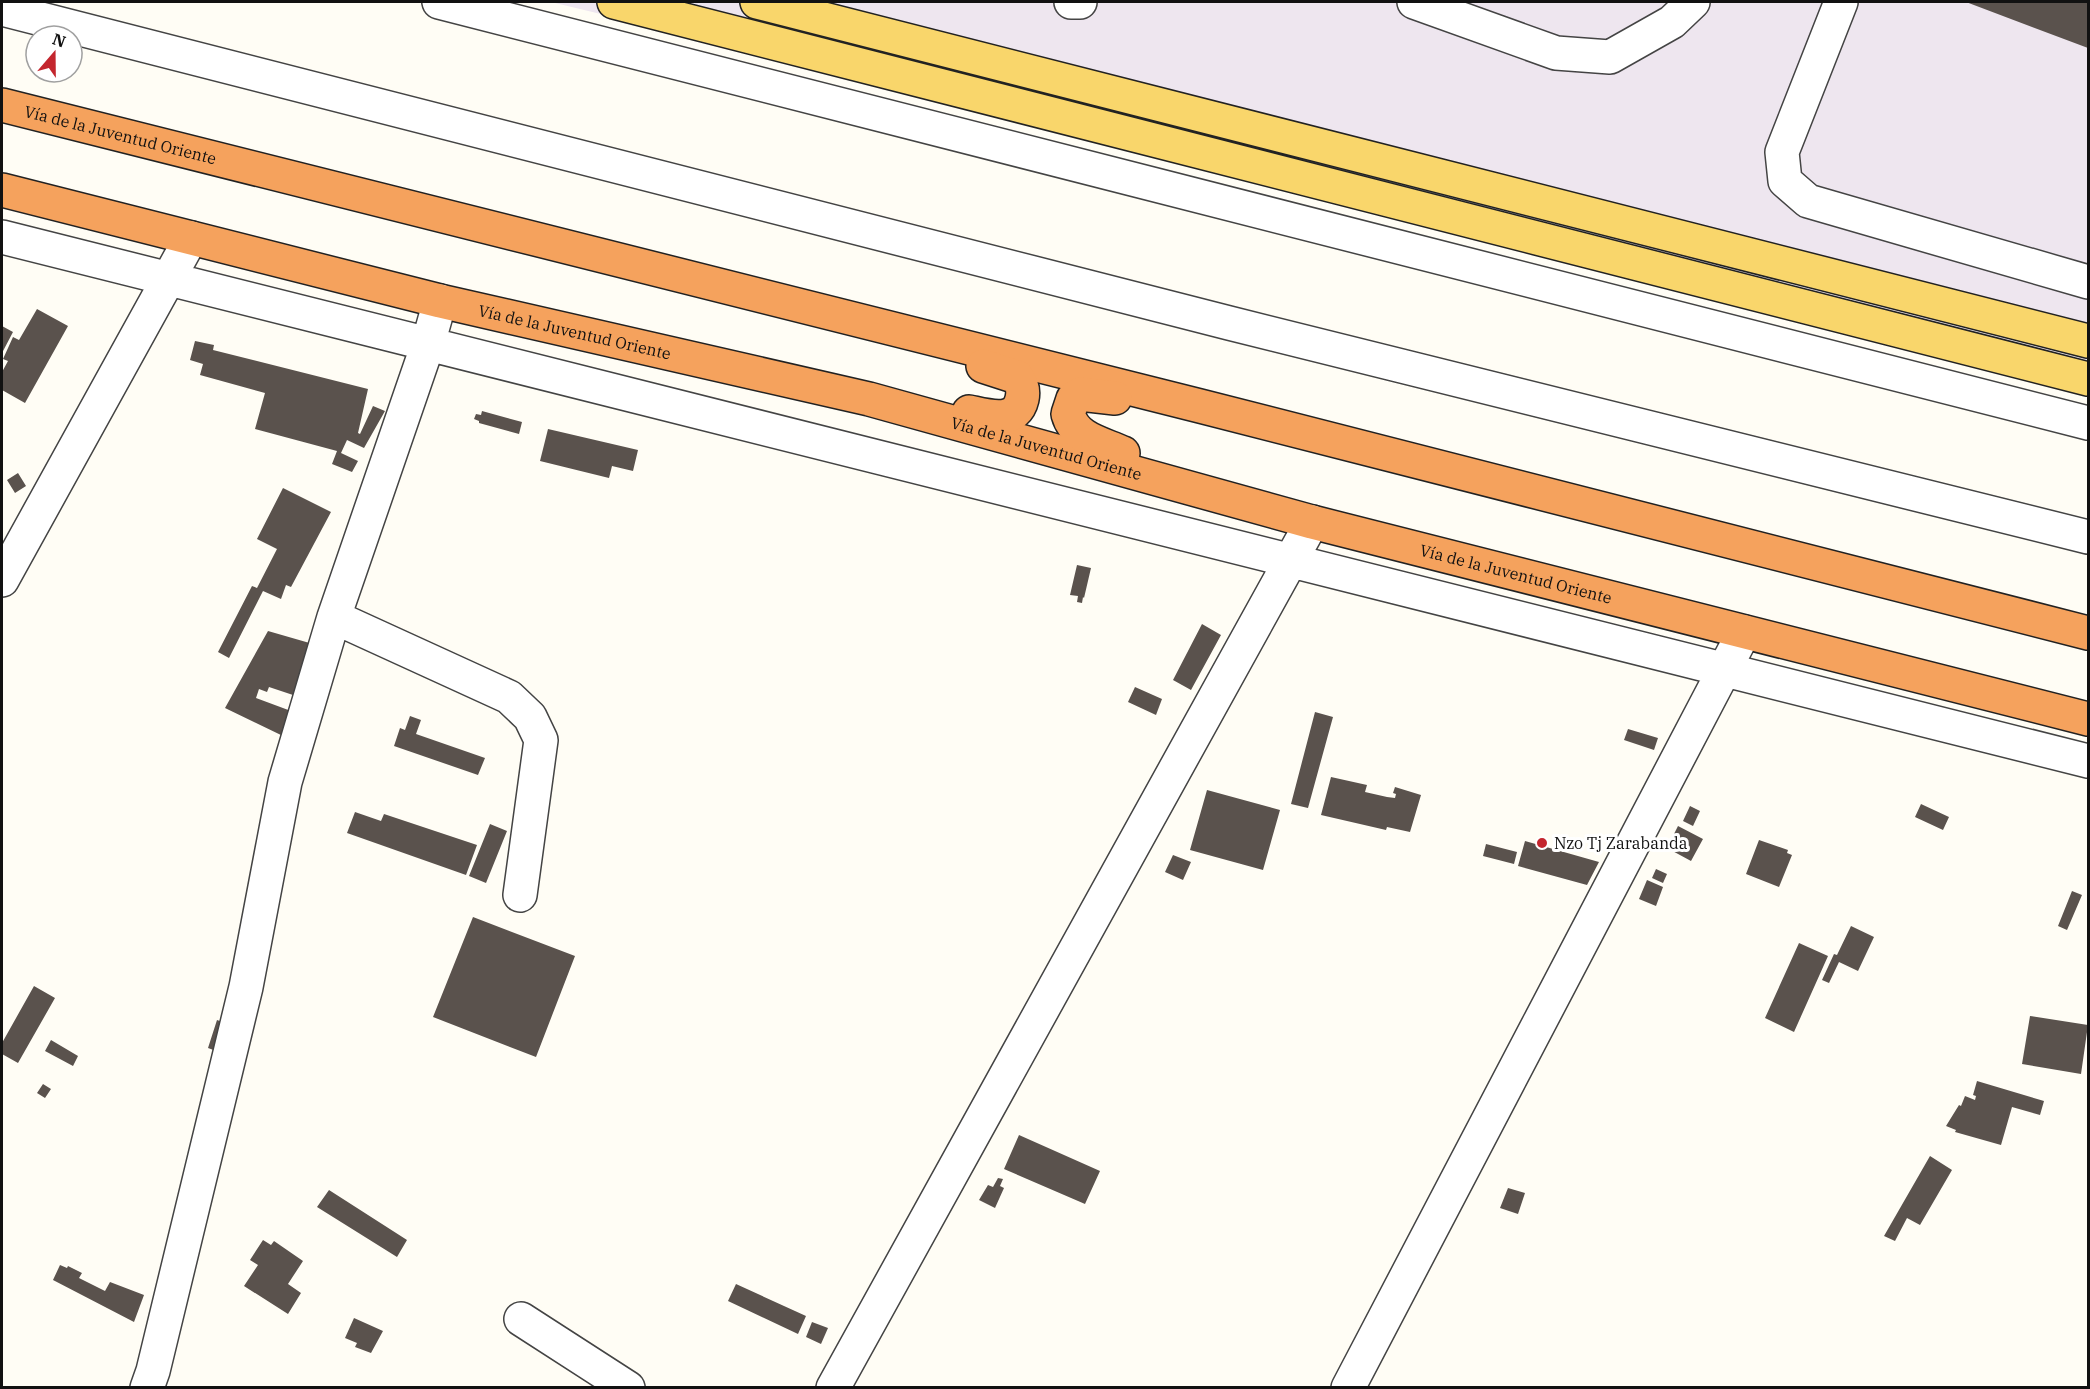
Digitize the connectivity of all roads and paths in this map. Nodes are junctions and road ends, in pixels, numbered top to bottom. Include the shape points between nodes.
1 (440, 2) edge
2 (615, 2) edge
3 (757, 2) edge
4 (1071, 2) edge
5 (1080, 2) edge
6 (1414, 2) edge
7 (1693, 2) edge
8 (1841, 2) edge
9 (2, 9) edge
10 (2, 105) edge
11 (2, 190) edge
12 (2, 237) edge
13 (191, 238) junction
14 (168, 279) junction
15 (2088, 282) edge
16 (440, 301) junction
17 (885, 328) junction
18 (2088, 341) edge
19 (428, 344) junction
20 (2088, 379) edge
21 (869, 399) junction
22 (1200, 406) junction
23 (2088, 423) edge
24 (1182, 487) junction
25 (1312, 522) junction
26 (2088, 537) edge
27 (1291, 561) junction
28 (2, 580) edge
29 (334, 617) junction
30 (1744, 632) junction
31 (2088, 633) edge
32 (1724, 669) junction
33 (2088, 719) edge
34 (2088, 761) edge
35 (520, 895) dead end
36 (521, 1319) dead end
37 (147, 1388) edge
38 (628, 1388) edge
39 (833, 1388) edge
40 (1348, 1388) edge

1 - 23 lane
2 - 20 main road
3 - 18 main road
4 - 5 lane
6 - 7 lane via 1556,54 1610,57 1672,22
8 - 15 lane via 1782,152 1785,182 1808,201
9 - 26 lane via 1229,323
10 - 17 highway, Vía de la Juventud Oriente
11 - 13 highway, Vía de la Juventud Oriente
12 - 14 lane
13 - 14 lane
13 - 16 highway, Vía de la Juventud Oriente
14 - 19 lane
14 - 28 lane
16 - 19 lane
16 - 21 highway, Vía de la Juventud Oriente
17 - 21 highway via 910,347 1017,377 1023,388 1022,400 1018,411 998,417 899,400
17 - 22 highway, Vía de la Juventud Oriente
19 - 27 lane
19 - 29 lane
21 - 24 highway, Vía de la Juventud Oriente
22 - 24 highway via 1138,402 1088,393 1073,399 1069,408 1074,429 1142,461
22 - 31 highway, Vía de la Juventud Oriente
24 - 25 highway, Vía de la Juventud Oriente
25 - 27 lane
25 - 30 highway, Vía de la Juventud Oriente
27 - 32 lane
27 - 39 lane
29 - 35 lane via 508,697 530,717 541,740
29 - 37 lane via 285,782 246,987
30 - 32 lane
30 - 33 highway, Vía de la Juventud Oriente
32 - 34 lane
32 - 40 lane
36 - 38 lane

